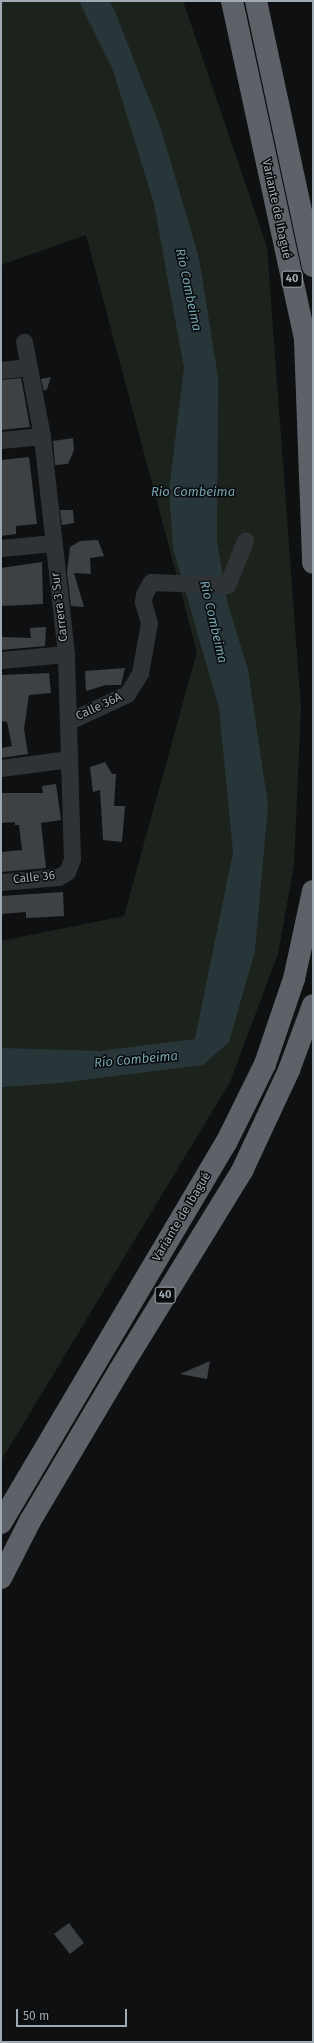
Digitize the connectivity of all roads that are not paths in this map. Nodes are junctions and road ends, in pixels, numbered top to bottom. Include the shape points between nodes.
1 (232, 1) edge
2 (256, 1) edge
3 (313, 266) edge
4 (24, 342) dead end
5 (28, 366) junction
6 (1, 370) edge
7 (42, 436) junction
8 (1, 440) edge
9 (244, 541) dead end
10 (53, 543) junction
11 (1, 548) edge
12 (313, 562) edge
13 (66, 654) junction
14 (1, 660) edge
15 (69, 721) junction
16 (69, 759) junction
17 (1, 768) edge
18 (67, 872) joint
19 (1, 882) edge
20 (313, 891) edge
21 (313, 1005) edge
22 (1, 1523) edge
23 (1, 1578) edge

1 - 12 highway, Variante de Ibagué / 40 via 305,340
2 - 3 highway, Variante de Ibagué / 40
4 - 5 street, Carrera 3 Sur
5 - 6 street
5 - 7 street, Carrera 3 Sur
7 - 8 street
7 - 10 street, Carrera 3 Sur
9 - 15 street, Calle 36A via 227,584 150,582 143,602 149,623 140,673 126,694
10 - 11 street
10 - 13 street, Carrera 3 Sur
13 - 14 street
13 - 15 street, Carrera 3 Sur
15 - 16 street, Carrera 3 Sur
16 - 17 street
16 - 18 street, Carrera 3 Sur via 72,859
18 - 19 street, Calle 36 via 58,877
20 - 22 highway, Variante de Ibagué / 40 via 292,986 265,1064 226,1143
21 - 23 highway, 40 via 289,1070 242,1171 30,1521

